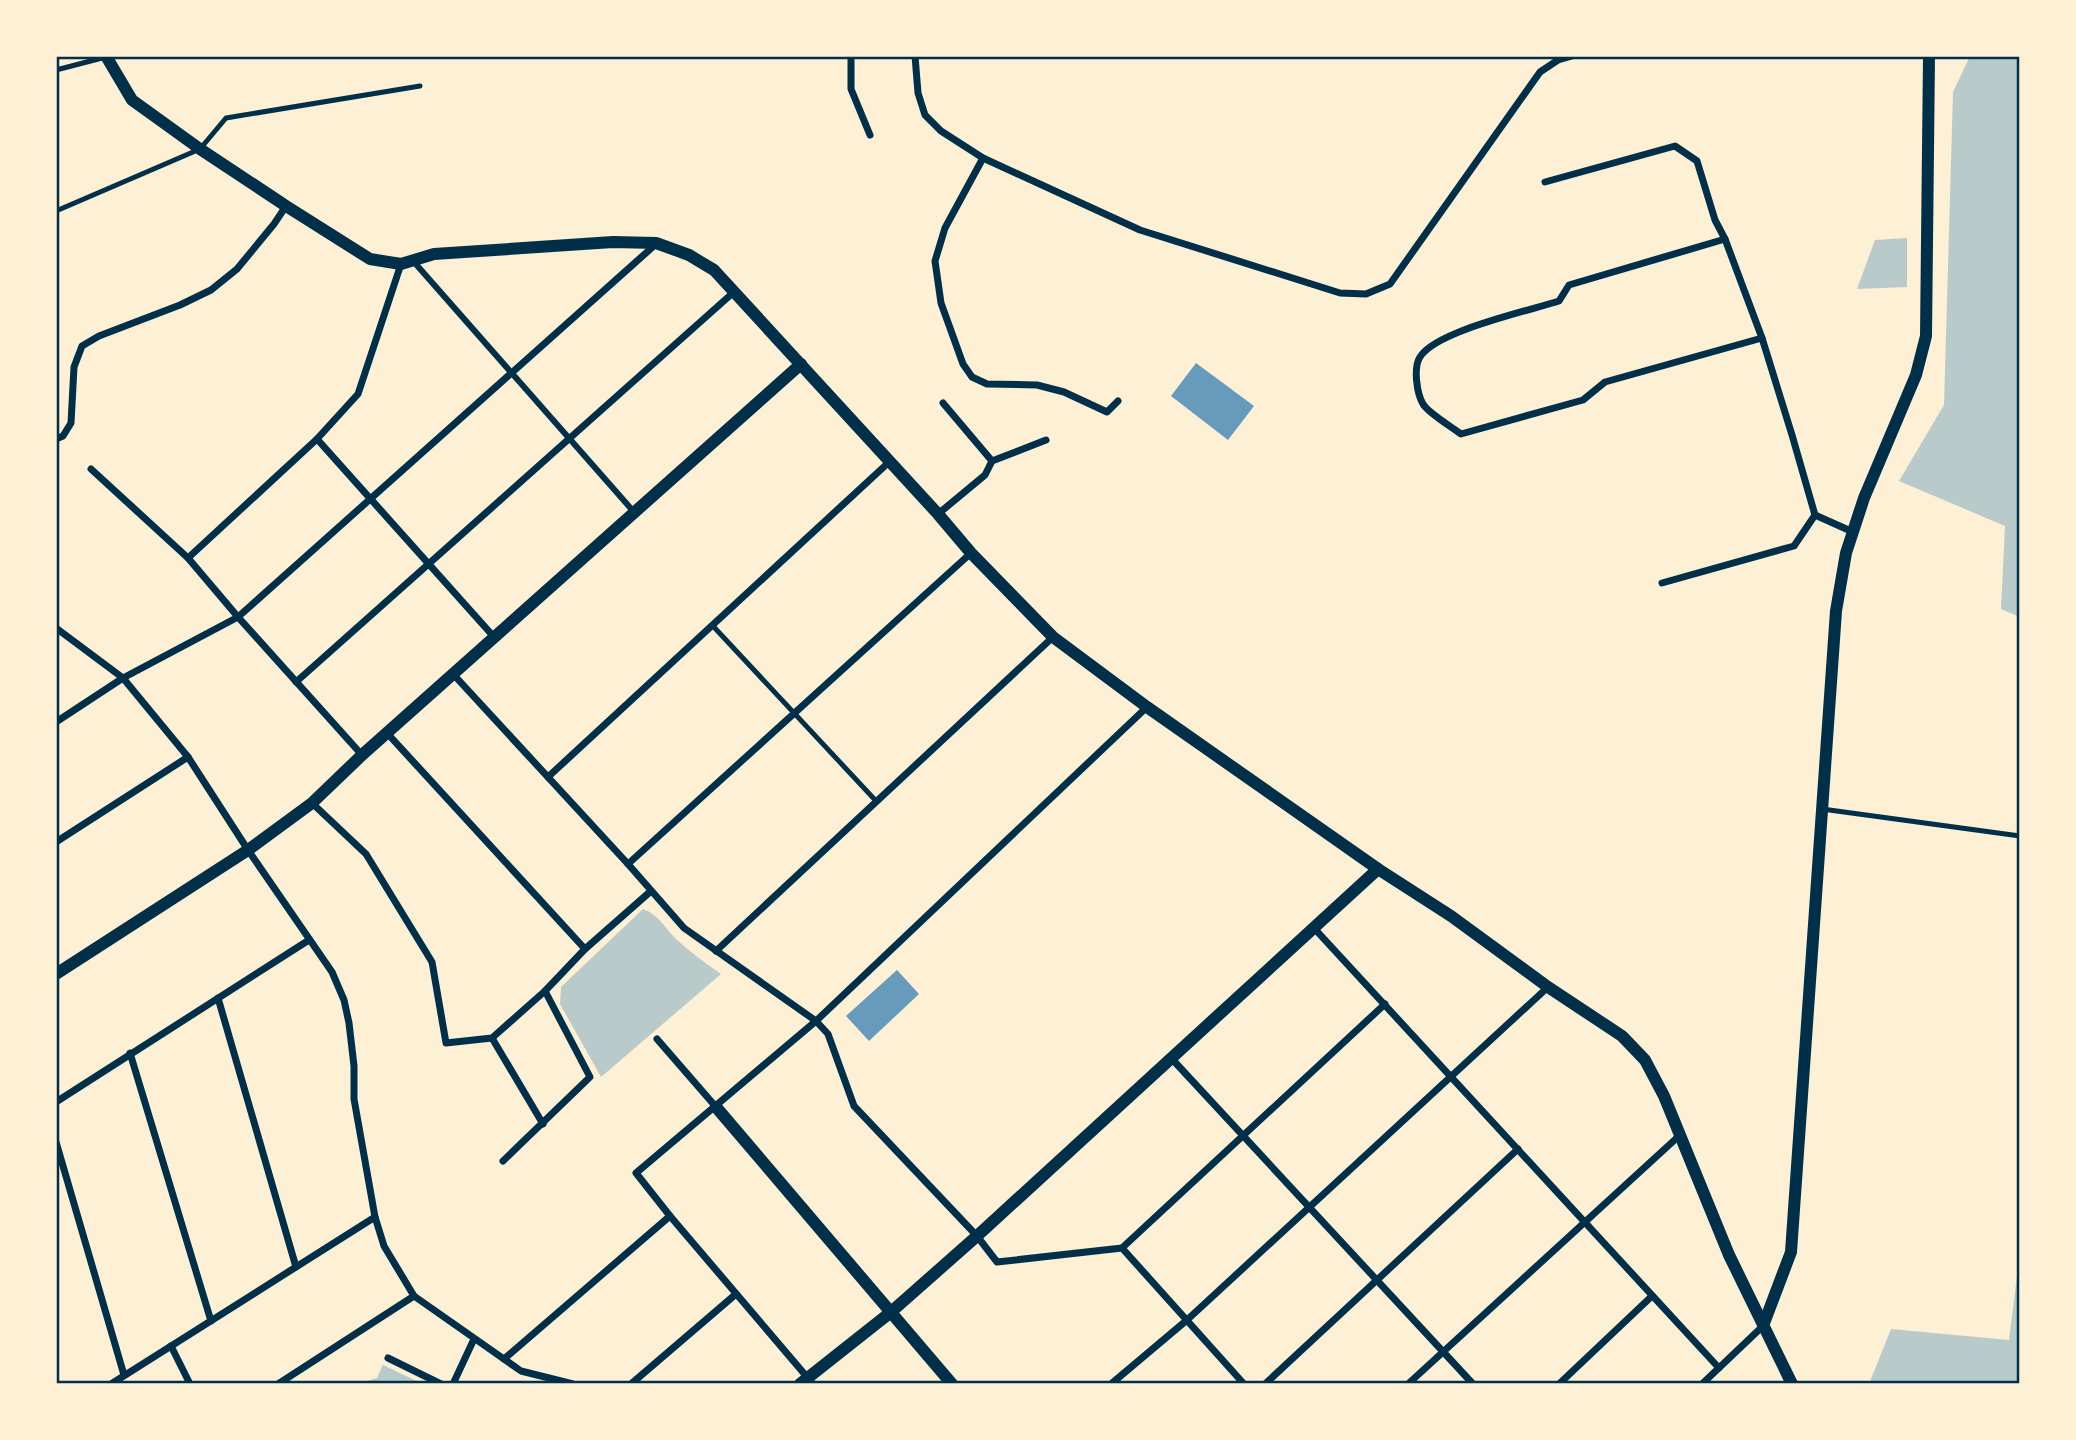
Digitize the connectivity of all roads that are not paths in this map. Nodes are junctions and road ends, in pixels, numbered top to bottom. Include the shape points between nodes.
1 (106, 56) edge
2 (850, 56) edge
3 (915, 56) edge
4 (1572, 56) edge
5 (1929, 56) edge
6 (56, 70) edge
7 (420, 86) dead end
8 (870, 135) dead end
9 (200, 149) junction
10 (983, 158) junction
11 (1545, 182) dead end
12 (286, 206) junction
13 (56, 211) edge
14 (1725, 239) junction
15 (656, 243) junction
16 (407, 263) junction
17 (735, 291) junction
18 (1762, 338) junction
19 (801, 365) junction
20 (511, 371) junction
21 (1118, 401) dead end
22 (943, 403) dead end
23 (570, 438) junction
24 (56, 439) edge
25 (317, 439) junction
26 (1046, 440) dead end
27 (992, 461) junction
28 (888, 463) junction
29 (91, 469) dead end
30 (372, 499) junction
31 (635, 512) junction
32 (938, 514) junction
33 (1815, 515) junction
34 (1853, 532) junction
35 (971, 553) junction
36 (188, 558) junction
37 (429, 563) junction
38 (1662, 583) dead end
39 (238, 617) junction
40 (712, 625) junction
41 (56, 628) edge
42 (494, 637) junction
43 (1053, 637) junction
44 (453, 674) junction
45 (123, 678) junction
46 (296, 682) junction
47 (1147, 707) junction
48 (793, 712) junction
49 (56, 722) edge
50 (387, 733) junction
51 (362, 755) junction
52 (188, 757) junction
53 (548, 777) junction
54 (312, 803) junction
55 (877, 803) junction
56 (1822, 808) junction
57 (2020, 836) edge
58 (56, 842) edge
59 (248, 850) junction
60 (628, 864) junction
61 (1378, 869) junction
62 (651, 891) junction
63 (1314, 927) junction
64 (309, 940) junction
65 (585, 948) junction
66 (716, 951) junction
67 (56, 974) edge
68 (1548, 987) junction
69 (545, 991) junction
70 (219, 998) junction
71 (1385, 1004) junction
72 (816, 1021) junction
73 (492, 1038) junction
74 (657, 1039) dead end
75 (130, 1053) junction
76 (1172, 1059) junction
77 (1451, 1076) junction
78 (56, 1101) edge
79 (716, 1107) junction
80 (543, 1124) junction
81 (1680, 1135) junction
82 (1243, 1136) junction
83 (56, 1142) edge
84 (1518, 1149) junction
85 (503, 1161) dead end
86 (1310, 1207) junction
87 (670, 1216) junction
88 (375, 1217) junction
89 (1584, 1221) junction
90 (977, 1236) junction
91 (1122, 1248) junction
92 (296, 1267) junction
93 (1377, 1279) junction
94 (736, 1294) junction
95 (414, 1296) junction
96 (1652, 1296) junction
97 (891, 1312) junction
98 (1187, 1320) junction
99 (211, 1321) junction
100 (1763, 1326) junction
101 (474, 1339) junction
102 (171, 1346) junction
103 (1443, 1352) junction
104 (388, 1358) dead end
105 (504, 1359) junction
106 (1719, 1368) junction
107 (124, 1375) junction
108 (807, 1382) edge
109 (111, 1384) edge
110 (190, 1384) edge
111 (278, 1384) edge
112 (441, 1384) edge
113 (453, 1384) edge
114 (573, 1384) edge
115 (631, 1384) edge
116 (952, 1384) edge
117 (1111, 1384) edge
118 (1244, 1384) edge
119 (1265, 1384) edge
120 (1408, 1384) edge
121 (1473, 1384) edge
122 (1559, 1384) edge
123 (1702, 1384) edge
124 (1792, 1384) edge

1 - 6 lane
1 - 9 street via 132,100
2 - 8 street via 851,89
3 - 10 street via 925,116
4 - 10 street via 1540,72 1390,284 1366,294 1340,293 1140,230
5 - 34 street via 1926,336 1916,375
7 - 9 lane via 226,118
9 - 12 street
9 - 13 lane
10 - 21 street via 945,228 935,261 941,303 963,363 972,377 986,384 1037,385 1107,412
11 - 14 street via 1675,146 1697,161
12 - 16 street via 370,258
12 - 24 street via 236,269 211,290 82,346 74,368 71,424
14 - 18 street
14 - 18 street via 1569,285 1559,302 1451,334 1419,359 1416,378 1423,406 1461,434 1583,400 1605,382
15 - 16 street via 434,254
15 - 17 street via 714,270
15 - 20 street
16 - 20 street
16 - 25 street via 358,394
17 - 19 street
17 - 23 street
18 - 33 street
19 - 28 street
19 - 31 street
20 - 23 street
20 - 30 street
22 - 27 street
23 - 31 street
23 - 37 street
25 - 30 street
25 - 36 street
26 - 27 street
27 - 32 street via 985,475
28 - 32 street
28 - 40 street
29 - 36 street
30 - 37 street
30 - 39 street
31 - 42 street
32 - 35 street
33 - 34 street
33 - 38 street via 1794,546
34 - 56 street via 1836,611
35 - 43 street
35 - 48 street
36 - 39 street
37 - 42 street
37 - 46 street
39 - 45 street
39 - 46 street
40 - 48 lane
40 - 53 street
41 - 45 street
42 - 44 street
43 - 47 street
43 - 55 street
44 - 50 street
44 - 53 street
45 - 49 street
45 - 52 street
46 - 51 street
47 - 61 street
47 - 72 street
48 - 55 lane
48 - 60 street
50 - 51 street
50 - 65 street
51 - 54 street
52 - 58 street
52 - 59 street
53 - 60 street
54 - 59 street
54 - 73 street via 366,854 432,962 446,1043
55 - 66 street
56 - 57 lane
56 - 100 street via 1790,1252
59 - 64 street
59 - 67 street
60 - 62 street
61 - 63 street
61 - 68 street via 1451,915
62 - 65 street
62 - 66 street via 684,928
63 - 71 street
63 - 76 street
64 - 70 street
64 - 88 street via 332,972 344,1000 354,1099
65 - 69 street
66 - 72 street
68 - 77 street
68 - 81 street via 1622,1036 1645,1060
69 - 73 street
69 - 80 street via 590,1077
70 - 75 street
70 - 92 street
71 - 77 street
71 - 82 street
72 - 79 street
72 - 90 street via 828,1034 854,1106
73 - 80 street
74 - 79 street
75 - 78 street
75 - 99 street
76 - 82 street
76 - 90 street
77 - 84 street
77 - 86 street
79 - 87 street via 636,1173
79 - 97 street
80 - 85 street
81 - 89 street
81 - 100 street
82 - 86 street
82 - 91 street
83 - 107 street
84 - 89 street
84 - 93 street
86 - 93 street
86 - 98 street
87 - 94 street
87 - 105 street
88 - 92 street
88 - 95 street via 384,1246
89 - 96 street
89 - 103 street
90 - 91 street via 997,1262
90 - 97 street
91 - 98 street
92 - 99 street
93 - 103 street
93 - 119 street
94 - 108 street
94 - 115 street
95 - 101 street
95 - 111 street
96 - 106 street
96 - 122 street
97 - 108 street
97 - 116 street
98 - 117 street
98 - 118 street
99 - 102 street
100 - 106 street
100 - 124 street
101 - 105 street
101 - 113 street
102 - 107 street
102 - 110 street
103 - 120 street
103 - 121 street
104 - 112 street
105 - 114 street via 521,1371
106 - 123 street
107 - 109 street

